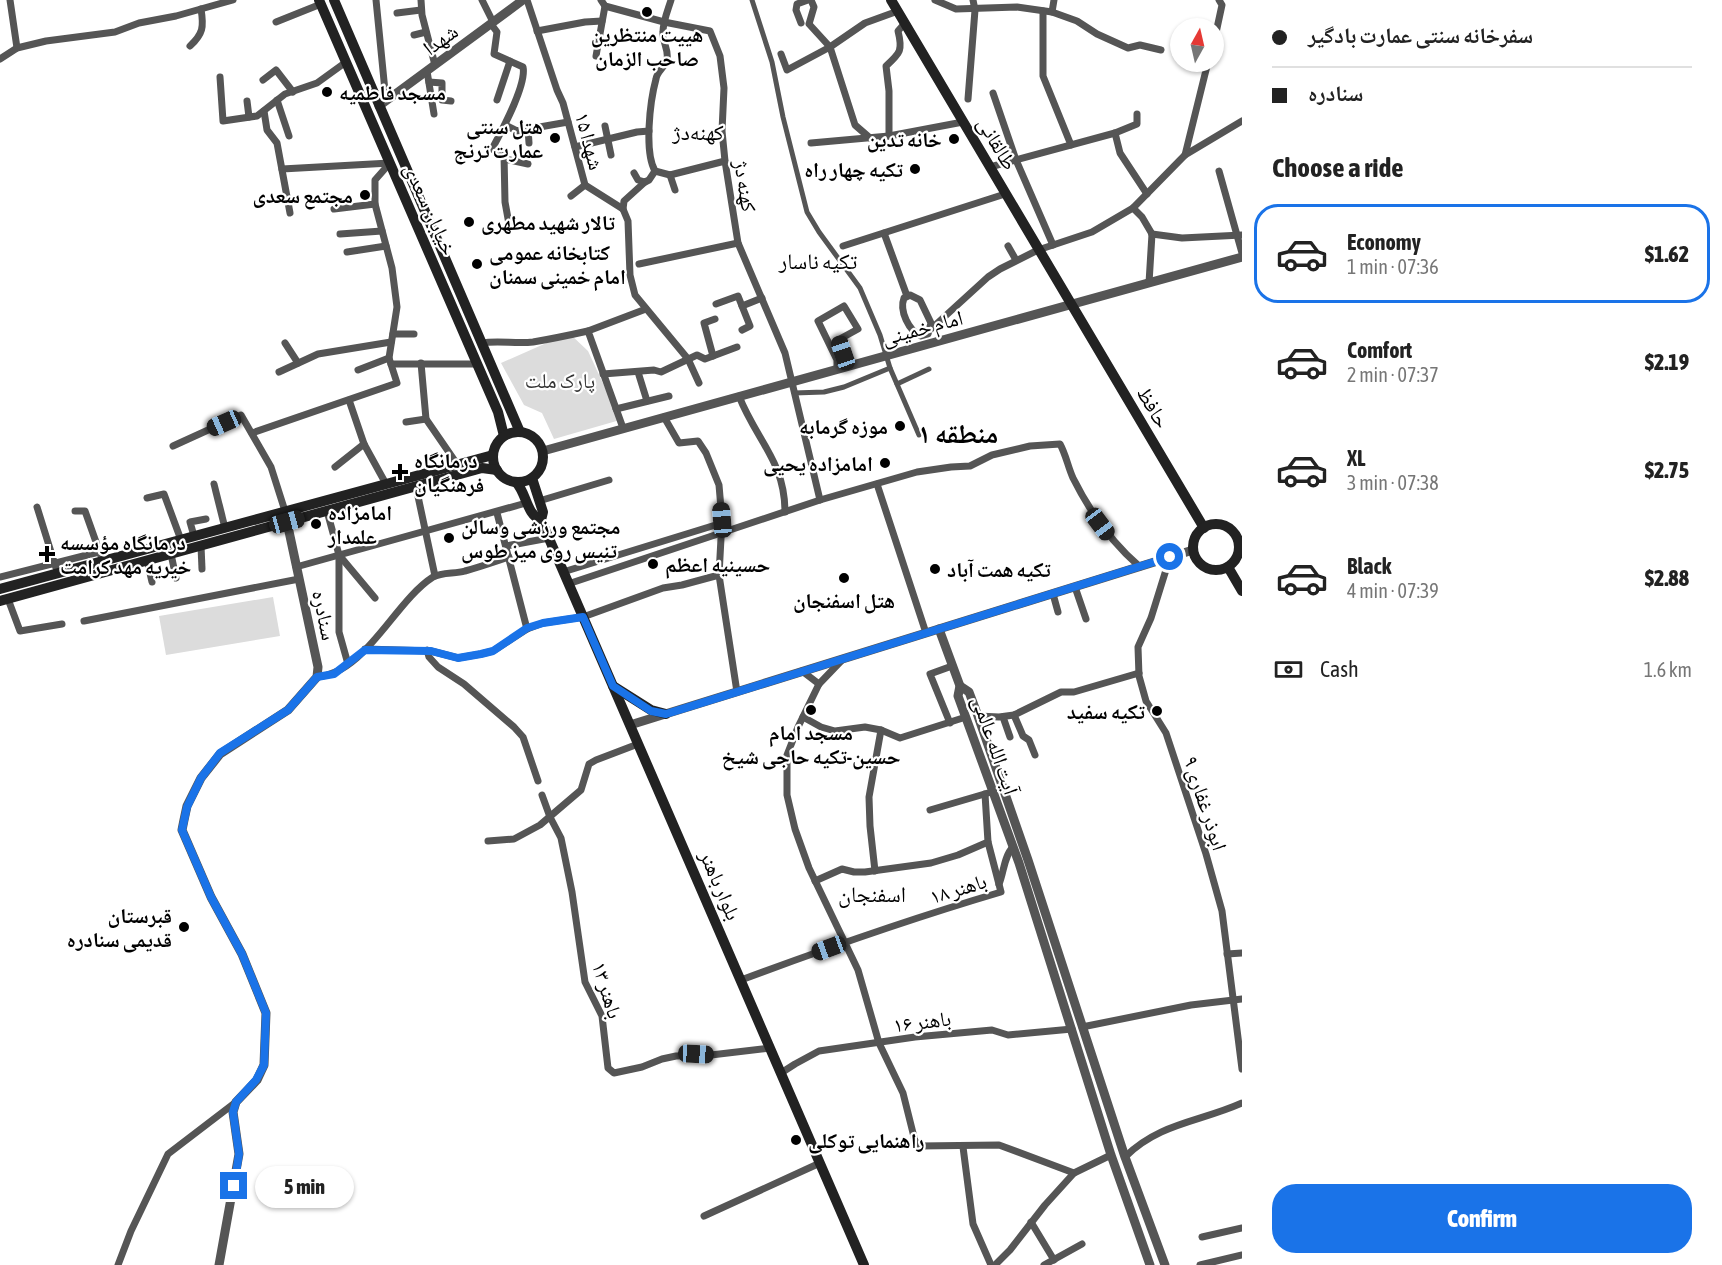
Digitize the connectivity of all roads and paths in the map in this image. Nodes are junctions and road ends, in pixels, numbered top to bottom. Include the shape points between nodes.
1 (10, 0) edge
2 (233, 0) edge
3 (376, 0) edge
4 (421, 0) edge
5 (482, 0) edge
6 (525, 0) edge
7 (752, 0) edge
8 (810, 0) edge
9 (891, 0) edge
10 (935, 0) edge
11 (973, 0) edge
12 (1054, 0) edge
13 (1219, 0) edge
14 (337, 1) edge
15 (668, 1) edge
16 (320, 2) edge
17 (603, 3) edge
18 (201, 9) junction
19 (422, 10) junction
20 (975, 10) junction
21 (898, 11) junction
22 (1042, 11) junction
23 (1052, 12) junction
24 (397, 13) dead end
25 (1219, 18) edge
26 (602, 21) junction
27 (276, 22) dead end
28 (664, 22) junction
29 (492, 23) junction
30 (805, 23) junction
31 (905, 23) junction
32 (537, 31) junction
33 (426, 32) junction
34 (414, 35) dead end
35 (190, 46) dead end
36 (830, 47) junction
37 (17, 48) junction
38 (1161, 50) dead end
39 (781, 54) dead end
40 (596, 56) dead end
41 (0, 59) edge
42 (510, 61) junction
43 (346, 62) junction
44 (431, 68) junction
45 (1206, 72) edge
46 (220, 77) dead end
47 (263, 81) dead end
48 (429, 82) junction
49 (293, 92) junction
50 (993, 93) dead end
51 (968, 99) dead end
52 (277, 100) junction
53 (496, 100) dead end
54 (248, 101) dead end
55 (451, 101) dead end
56 (382, 104) junction
57 (264, 111) junction
58 (434, 114) dead end
59 (1137, 114) dead end
60 (249, 117) junction
61 (1242, 121) edge
62 (568, 122) junction
63 (963, 122) junction
64 (505, 125) junction
65 (605, 126) dead end
66 (528, 129) junction
67 (649, 131) junction
68 (1115, 133) junction
69 (289, 136) dead end
70 (889, 136) junction
71 (870, 138) junction
72 (608, 139) junction
73 (529, 143) dead end
74 (811, 143) dead end
75 (1071, 145) junction
76 (575, 147) junction
77 (611, 155) dead end
78 (1185, 155) junction
79 (505, 159) junction
80 (1016, 160) junction
81 (725, 161) junction
82 (390, 163) junction
83 (528, 164) dead end
84 (990, 167) junction
85 (282, 169) junction
86 (655, 171) junction
87 (1219, 171) dead end
88 (634, 173) dead end
89 (670, 175) junction
90 (645, 182) junction
91 (585, 185) junction
92 (675, 190) dead end
93 (1005, 194) junction
94 (1147, 194) junction
95 (571, 196) dead end
96 (375, 204) junction
97 (1133, 208) junction
98 (334, 209) dead end
99 (623, 209) junction
100 (290, 213) dead end
101 (509, 224) dead end
102 (382, 231) junction
103 (884, 233) junction
104 (340, 234) dead end
105 (1152, 234) junction
106 (1239, 235) edge
107 (738, 243) junction
108 (1053, 245) junction
109 (386, 246) junction
110 (843, 246) dead end
111 (1008, 246) dead end
112 (1038, 250) junction
113 (347, 252) dead end
114 (1242, 255) edge
115 (1016, 260) junction
116 (639, 264) dead end
117 (1149, 283) junction
118 (907, 296) junction
119 (762, 298) junction
120 (716, 304) dead end
121 (1073, 304) junction
122 (742, 306) junction
123 (646, 309) junction
124 (715, 319) dead end
125 (931, 329) junction
126 (742, 330) dead end
127 (588, 331) junction
128 (414, 334) dead end
129 (392, 338) junction
130 (285, 343) dead end
131 (481, 343) junction
132 (737, 347) dead end
133 (713, 356) junction
134 (886, 356) junction
135 (688, 359) junction
136 (390, 361) junction
137 (298, 363) junction
138 (421, 363) junction
139 (478, 364) junction
140 (847, 366) junction
141 (890, 368) junction
142 (837, 369) junction
143 (929, 369) dead end
144 (358, 370) dead end
145 (279, 372) dead end
146 (638, 372) junction
147 (603, 374) junction
148 (490, 379) junction
149 (791, 382) junction
150 (699, 383) dead end
151 (897, 384) junction
152 (794, 393) junction
153 (669, 396) dead end
154 (739, 396) junction
155 (349, 400) junction
156 (647, 401) junction
157 (616, 409) junction
158 (664, 417) junction
159 (426, 419) junction
160 (406, 423) dead end
161 (623, 428) junction
162 (520, 432) junction
163 (252, 434) junction
164 (504, 435) junction
165 (919, 435) dead end
166 (364, 444) junction
167 (174, 446) dead end
168 (543, 451) junction
169 (493, 455) junction
170 (481, 463) junction
171 (457, 464) junction
172 (335, 467) dead end
173 (496, 470) junction
174 (532, 478) junction
175 (609, 480) dead end
176 (516, 482) junction
177 (386, 483) junction
178 (214, 484) dead end
179 (877, 484) junction
180 (416, 487) junction
181 (147, 498) dead end
182 (820, 500) junction
183 (539, 501) junction
184 (526, 503) junction
185 (37, 507) dead end
186 (75, 511) dead end
187 (327, 511) junction
188 (785, 512) junction
189 (497, 513) junction
190 (286, 517) junction
191 (206, 519) dead end
192 (541, 520) junction
193 (722, 523) junction
194 (225, 528) junction
195 (1204, 528) junction
196 (1237, 531) edge
197 (426, 532) junction
198 (721, 533) junction
199 (549, 538) junction
200 (181, 540) junction
201 (197, 541) junction
202 (506, 546) junction
203 (1240, 548) edge
204 (1193, 550) junction
205 (171, 554) junction
206 (339, 555) junction
207 (101, 557) junction
208 (509, 557) junction
209 (1170, 557) junction
210 (147, 560) junction
211 (296, 567) junction
212 (1140, 567) junction
213 (1228, 567) junction
214 (202, 570) dead end
215 (563, 572) junction
216 (58, 574) junction
217 (719, 575) junction
218 (0, 576) edge
219 (435, 576) junction
220 (177, 578) dead end
221 (299, 579) junction
222 (152, 582) dead end
223 (568, 584) junction
224 (1075, 587) junction
225 (0, 590) edge
226 (1242, 591) edge
227 (1053, 594) junction
228 (375, 598) dead end
229 (4, 600) edge
230 (1058, 612) dead end
231 (583, 617) junction
232 (1086, 619) dead end
233 (84, 621) dead end
234 (62, 624) dead end
235 (527, 628) junction
236 (939, 629) junction
237 (926, 633) junction
238 (365, 650) junction
239 (427, 650) junction
240 (843, 659) junction
241 (348, 664) junction
242 (952, 666) junction
243 (802, 671) junction
244 (1139, 673) junction
245 (317, 677) junction
246 (819, 684) junction
247 (613, 686) junction
248 (960, 686) junction
249 (737, 692) junction
250 (666, 714) junction
251 (1014, 715) junction
252 (978, 716) junction
253 (803, 717) junction
254 (966, 717) junction
255 (1003, 717) junction
256 (950, 723) junction
257 (630, 725) junction
258 (882, 730) junction
259 (1010, 737) dead end
260 (638, 744) junction
261 (1035, 755) dead end
262 (538, 781) dead end
263 (989, 793) junction
264 (542, 795) dead end
265 (930, 810) dead end
266 (550, 817) junction
267 (488, 841) dead end
268 (988, 842) junction
269 (1013, 847) junction
270 (1024, 862) junction
271 (875, 871) junction
272 (815, 881) junction
273 (999, 884) junction
274 (845, 942) junction
275 (1242, 953) edge
276 (1227, 954) junction
277 (741, 980) junction
278 (1242, 999) edge
279 (1232, 1001) junction
280 (1077, 1028) junction
281 (879, 1043) junction
282 (770, 1048) junction
283 (1241, 1060) edge
284 (1242, 1069) edge
285 (781, 1073) junction
286 (236, 1102) junction
287 (1242, 1104) edge
288 (963, 1146) junction
289 (1111, 1155) junction
290 (1125, 1157) junction
291 (820, 1163) junction
292 (1074, 1173) junction
293 (704, 1216) dead end
294 (1031, 1222) junction
295 (1242, 1228) edge
296 (1202, 1237) dead end
297 (1082, 1244) dead end
298 (1242, 1255) edge
299 (1054, 1260) junction
300 (995, 1264) edge
301 (118, 1265) edge
302 (219, 1265) edge
303 (864, 1265) edge
304 (1044, 1265) edge
305 (1150, 1265) edge
306 (1165, 1265) edge
307 (1200, 1265) edge

1 - 37 street
2 - 18 street
3 - 56 street
4 - 19 street
5 - 29 street
6 - 29 street, شهدا
6 - 32 street, شهدا ۱۵
7 - 134 street via 772,62 807,212 860,288
8 - 30 street via 814,7
8 - 30 street via 797,4 796,10
9 - 21 main road, طالقانی
10 - 20 street via 956,9
11 - 20 street
12 - 23 street
13 - 25 street
14 - 56 main road, خیابان سعدی
15 - 28 street
16 - 27 street
16 - 43 main road, خیابان سعدی
17 - 26 street
17 - 28 street, کهنه دژ
18 - 35 street via 204,26 200,37
18 - 37 street via 115,32
19 - 24 street
19 - 33 street
20 - 22 street via 1017,7
20 - 51 street
21 - 31 main road, طالقانی
21 - 36 street via 865,23
22 - 23 street
22 - 75 street via 1043,76
23 - 38 street via 1128,48 1140,45
26 - 32 street
26 - 40 street
28 - 67 street via 662,34 668,56 656,76
28 - 81 street, کهنه دژ via 710,31 720,56 724,88
29 - 42 street via 497,32 494,54
29 - 44 street, شهدا
30 - 36 street
31 - 63 main road, طالقانی
31 - 70 street via 898,31 900,52 886,66
32 - 62 street, شهدا ۱۵
33 - 34 street
33 - 44 street
36 - 39 street via 787,70
36 - 71 street via 855,125
37 - 41 street
42 - 53 street
42 - 64 street via 523,68 525,74
43 - 49 street via 316,83
43 - 82 main road, خیابان سعدی
44 - 48 street
44 - 56 street, شهدا
45 - 78 street
46 - 60 street via 223,121
47 - 49 street via 276,70
48 - 55 street via 442,83 442,100
48 - 58 street
49 - 52 street
50 - 80 street
52 - 57 street
52 - 69 street
54 - 60 street
56 - 131 main road, خیابان سعدی
57 - 60 street
57 - 85 street
59 - 68 street via 1137,124
61 - 78 street
62 - 66 street
62 - 76 street, شهدا ۱۵
63 - 70 street
63 - 84 main road, طالقانی
64 - 66 street via 517,131
64 - 79 street via 492,149
65 - 72 street
66 - 73 street
67 - 72 street
67 - 86 street via 650,162
68 - 75 street
68 - 94 street via 1120,153
70 - 71 street
71 - 74 street
72 - 76 street
72 - 77 street
75 - 80 street
76 - 91 street, شهدا ۱۵
78 - 94 street
79 - 83 street
79 - 101 street
80 - 84 street
80 - 108 street
81 - 89 street
81 - 107 street, کهنه دژ
82 - 85 street
82 - 96 street via 375,180
82 - 139 main road, خیابان سعدی
84 - 93 main road, طالقانی
85 - 100 street
86 - 89 street
86 - 90 street
87 - 106 street
88 - 90 street
89 - 92 street
90 - 99 street via 624,201
91 - 95 street
91 - 99 street, شهدا ۱۵
93 - 103 street
93 - 112 main road, طالقانی
94 - 97 street
96 - 98 street
96 - 102 street
97 - 105 street
97 - 108 street via 1092,232
99 - 123 street via 628,221 630,275 635,295
102 - 104 street
102 - 109 street
103 - 110 street
103 - 118 street
105 - 106 street via 1182,238
105 - 117 street
106 - 114 street
107 - 116 street
107 - 119 street, کهنه دژ
108 - 112 street
109 - 113 street
109 - 129 street via 397,307
111 - 115 street
112 - 115 street
112 - 121 main road, طالقانی
114 - 117 street, امام خمینی
115 - 125 street via 988,276
117 - 121 street, امام خمینی
118 - 125 street via 920,300
118 - 125 street via 901,304 914,333 921,336
119 - 122 street
119 - 149 street, کهنه دژ via 785,353
120 - 122 street via 738,296
121 - 134 street, امام خمینی
121 - 195 main road, حافظ
122 - 126 street via 750,326
123 - 127 street
123 - 135 street
124 - 133 street via 704,323
127 - 131 street via 532,342
127 - 147 street
128 - 129 street
129 - 136 street
129 - 137 street via 318,354
130 - 137 street
131 - 148 main road, خیابان سعدی
132 - 133 street
133 - 135 street
134 - 140 street, امام خمینی
134 - 141 street
135 - 146 street via 661,372
135 - 150 street
136 - 138 street
136 - 144 street
136 - 155 street via 397,383
137 - 145 street
138 - 139 street
138 - 159 street
139 - 148 main road, خیابان سعدی
140 - 142 street, امام خمینی
140 - 142 street via 838,340 858,329 844,306 818,321 837,360
141 - 151 street
141 - 152 street via 844,387
142 - 149 street, امام خمینی
143 - 151 street
146 - 147 street
146 - 156 street
147 - 157 street
148 - 162 main road, خیابان سعدی
148 - 164 main road, خیابان سعدی
149 - 152 street, کهنه دژ
149 - 154 street, امام خمینی
151 - 165 street
152 - 182 street, کهنه دژ
153 - 156 street
154 - 158 street, امام خمینی
154 - 188 street via 781,476
155 - 163 street
155 - 166 street
156 - 157 street
157 - 161 street
158 - 161 street, امام خمینی
158 - 193 street via 679,442 698,441 706,453 719,485
159 - 160 street
159 - 171 street
161 - 168 street, امام خمینی
162 - 164 main road
162 - 168 main road via 534,438
163 - 167 street via 241,415
163 - 190 street via 271,467
164 - 169 main road
166 - 172 street
166 - 177 street
168 - 174 main road via 542,466
169 - 170 main road
169 - 173 main road
170 - 171 main road
170 - 173 main road
170 - 180 main road
171 - 177 main road
173 - 176 main road
174 - 176 main road
174 - 183 main road
175 - 183 street
176 - 184 main road
177 - 190 main road
178 - 194 street
179 - 182 street
179 - 212 street via 917,472 970,466 992,455 1030,446 1060,444 1072,476 1100,524
179 - 237 street
180 - 187 main road
180 - 197 street
181 - 200 street via 164,494
182 - 188 street
183 - 192 main road
184 - 189 street
184 - 192 main road via 535,518
185 - 216 street
186 - 207 street via 85,511
187 - 190 main road
187 - 206 street
188 - 198 street
189 - 197 street
189 - 202 street
190 - 194 main road
190 - 201 main road
190 - 211 street, سنادره
191 - 201 street via 190,522
192 - 199 main road, بلوار باهنر
193 - 198 street
193 - 215 street
194 - 201 main road
195 - 196 main road via 1218,525
195 - 204 main road via 1195,539
196 - 203 main road
197 - 206 street
197 - 219 street
198 - 217 street
198 - 223 street
199 - 202 street
199 - 215 main road, بلوار باهنر
200 - 201 main road
200 - 207 main road
201 - 205 main road
201 - 214 street
202 - 208 street
203 - 213 main road
204 - 209 street
204 - 213 main road via 1208,568
205 - 210 main road
205 - 220 street
206 - 211 street
206 - 228 street
206 - 241 street via 339,632
207 - 216 main road
208 - 219 street via 463,572
208 - 235 street
209 - 212 street
209 - 244 street, ابوذر غفاری ۹ via 1138,647
210 - 216 main road
210 - 222 street
211 - 221 street, سنادره
212 - 224 street
213 - 226 main road
215 - 223 main road, بلوار باهنر
216 - 218 street
216 - 225 main road
216 - 229 main road
217 - 231 street via 663,588
217 - 249 street
219 - 238 street via 393,615
221 - 233 street
221 - 245 street, سنادره
223 - 231 main road, بلوار باهنر
224 - 227 street
224 - 232 street
227 - 230 street
227 - 236 street
229 - 234 street via 20,631
231 - 235 street
231 - 247 main road, بلوار باهنر
235 - 239 street via 493,651 481,654 458,658
236 - 237 street
236 - 242 street
237 - 240 street
238 - 239 street
238 - 241 street
239 - 262 street via 438,667 464,684 523,737
240 - 243 street
240 - 246 street
241 - 245 street via 334,674
242 - 248 street
242 - 256 street via 930,674
243 - 246 street
243 - 249 street
244 - 251 street via 1074,692 1061,692
244 - 276 street, ابوذر غفاری ۹ via 1146,701 1166,733 1206,854
245 - 286 street via 288,710 220,753 201,778 187,807 182,830 266,1013 264,1065
246 - 253 street
247 - 250 main road via 651,711
247 - 257 main road, بلوار باهنر
248 - 252 street, آیت الله عالمی via 969,692
248 - 254 street, آیت الله عالمی via 958,696
249 - 250 street
250 - 257 street
251 - 255 street
251 - 261 street
252 - 255 street
252 - 270 street, آیت الله عالمی
253 - 258 street via 835,731 865,727
253 - 272 street via 787,755 787,795
254 - 256 street
254 - 263 street, آیت الله عالمی
255 - 259 street
256 - 258 street via 900,738
257 - 260 main road, بلوار باهنر
258 - 271 street via 869,797
260 - 266 street via 589,764 581,790
260 - 277 main road, بلوار باهنر
263 - 265 street
263 - 268 street, باهنر ۱۸
263 - 269 street, آیت الله عالمی
264 - 266 street, باهنر ۱۳
266 - 267 street via 514,839
266 - 282 street, باهنر ۱۳ via 561,838 585,982 602,1016 608,1068 614,1073 676,1056
268 - 271 street via 931,863
268 - 273 street, باهنر ۱۸
269 - 270 street, آیت الله عالمی
269 - 273 street via 1007,852
270 - 280 street, آیت الله عالمی
271 - 272 street via 842,869
272 - 274 street
273 - 274 street, باهنر ۱۸ via 1001,892
274 - 277 street, باهنر ۱۸
274 - 281 street via 862,980
275 - 276 street
276 - 279 street, ابوذر غفاری ۹
277 - 282 main road, بلوار باهنر
278 - 279 street, باهنر ۱۶
279 - 280 street, باهنر ۱۶ via 1191,1005
279 - 283 street, ابوذر غفاری ۹
280 - 281 street, باهنر ۱۶ via 1008,1035 992,1030
280 - 289 street, آیت الله عالمی
280 - 290 street, آیت الله عالمی
281 - 285 street, باهنر ۱۶ via 819,1051
281 - 288 street via 903,1093 919,1146
282 - 285 main road, بلوار باهنر
283 - 284 street, ابوذر غفاری ۹
285 - 291 main road, بلوار باهنر
286 - 301 street via 168,1154
286 - 302 street via 233,1124 239,1154
287 - 290 street via 1174,1125 1152,1135
288 - 292 street via 999,1145
288 - 300 street via 973,1224
289 - 292 street
289 - 305 street, آیت الله عالمی
290 - 306 street, آیت الله عالمی
291 - 293 street
291 - 303 main road, بلوار باهنر
292 - 294 street
294 - 299 street
294 - 300 street
295 - 296 street
297 - 299 street
298 - 307 street
299 - 304 street

